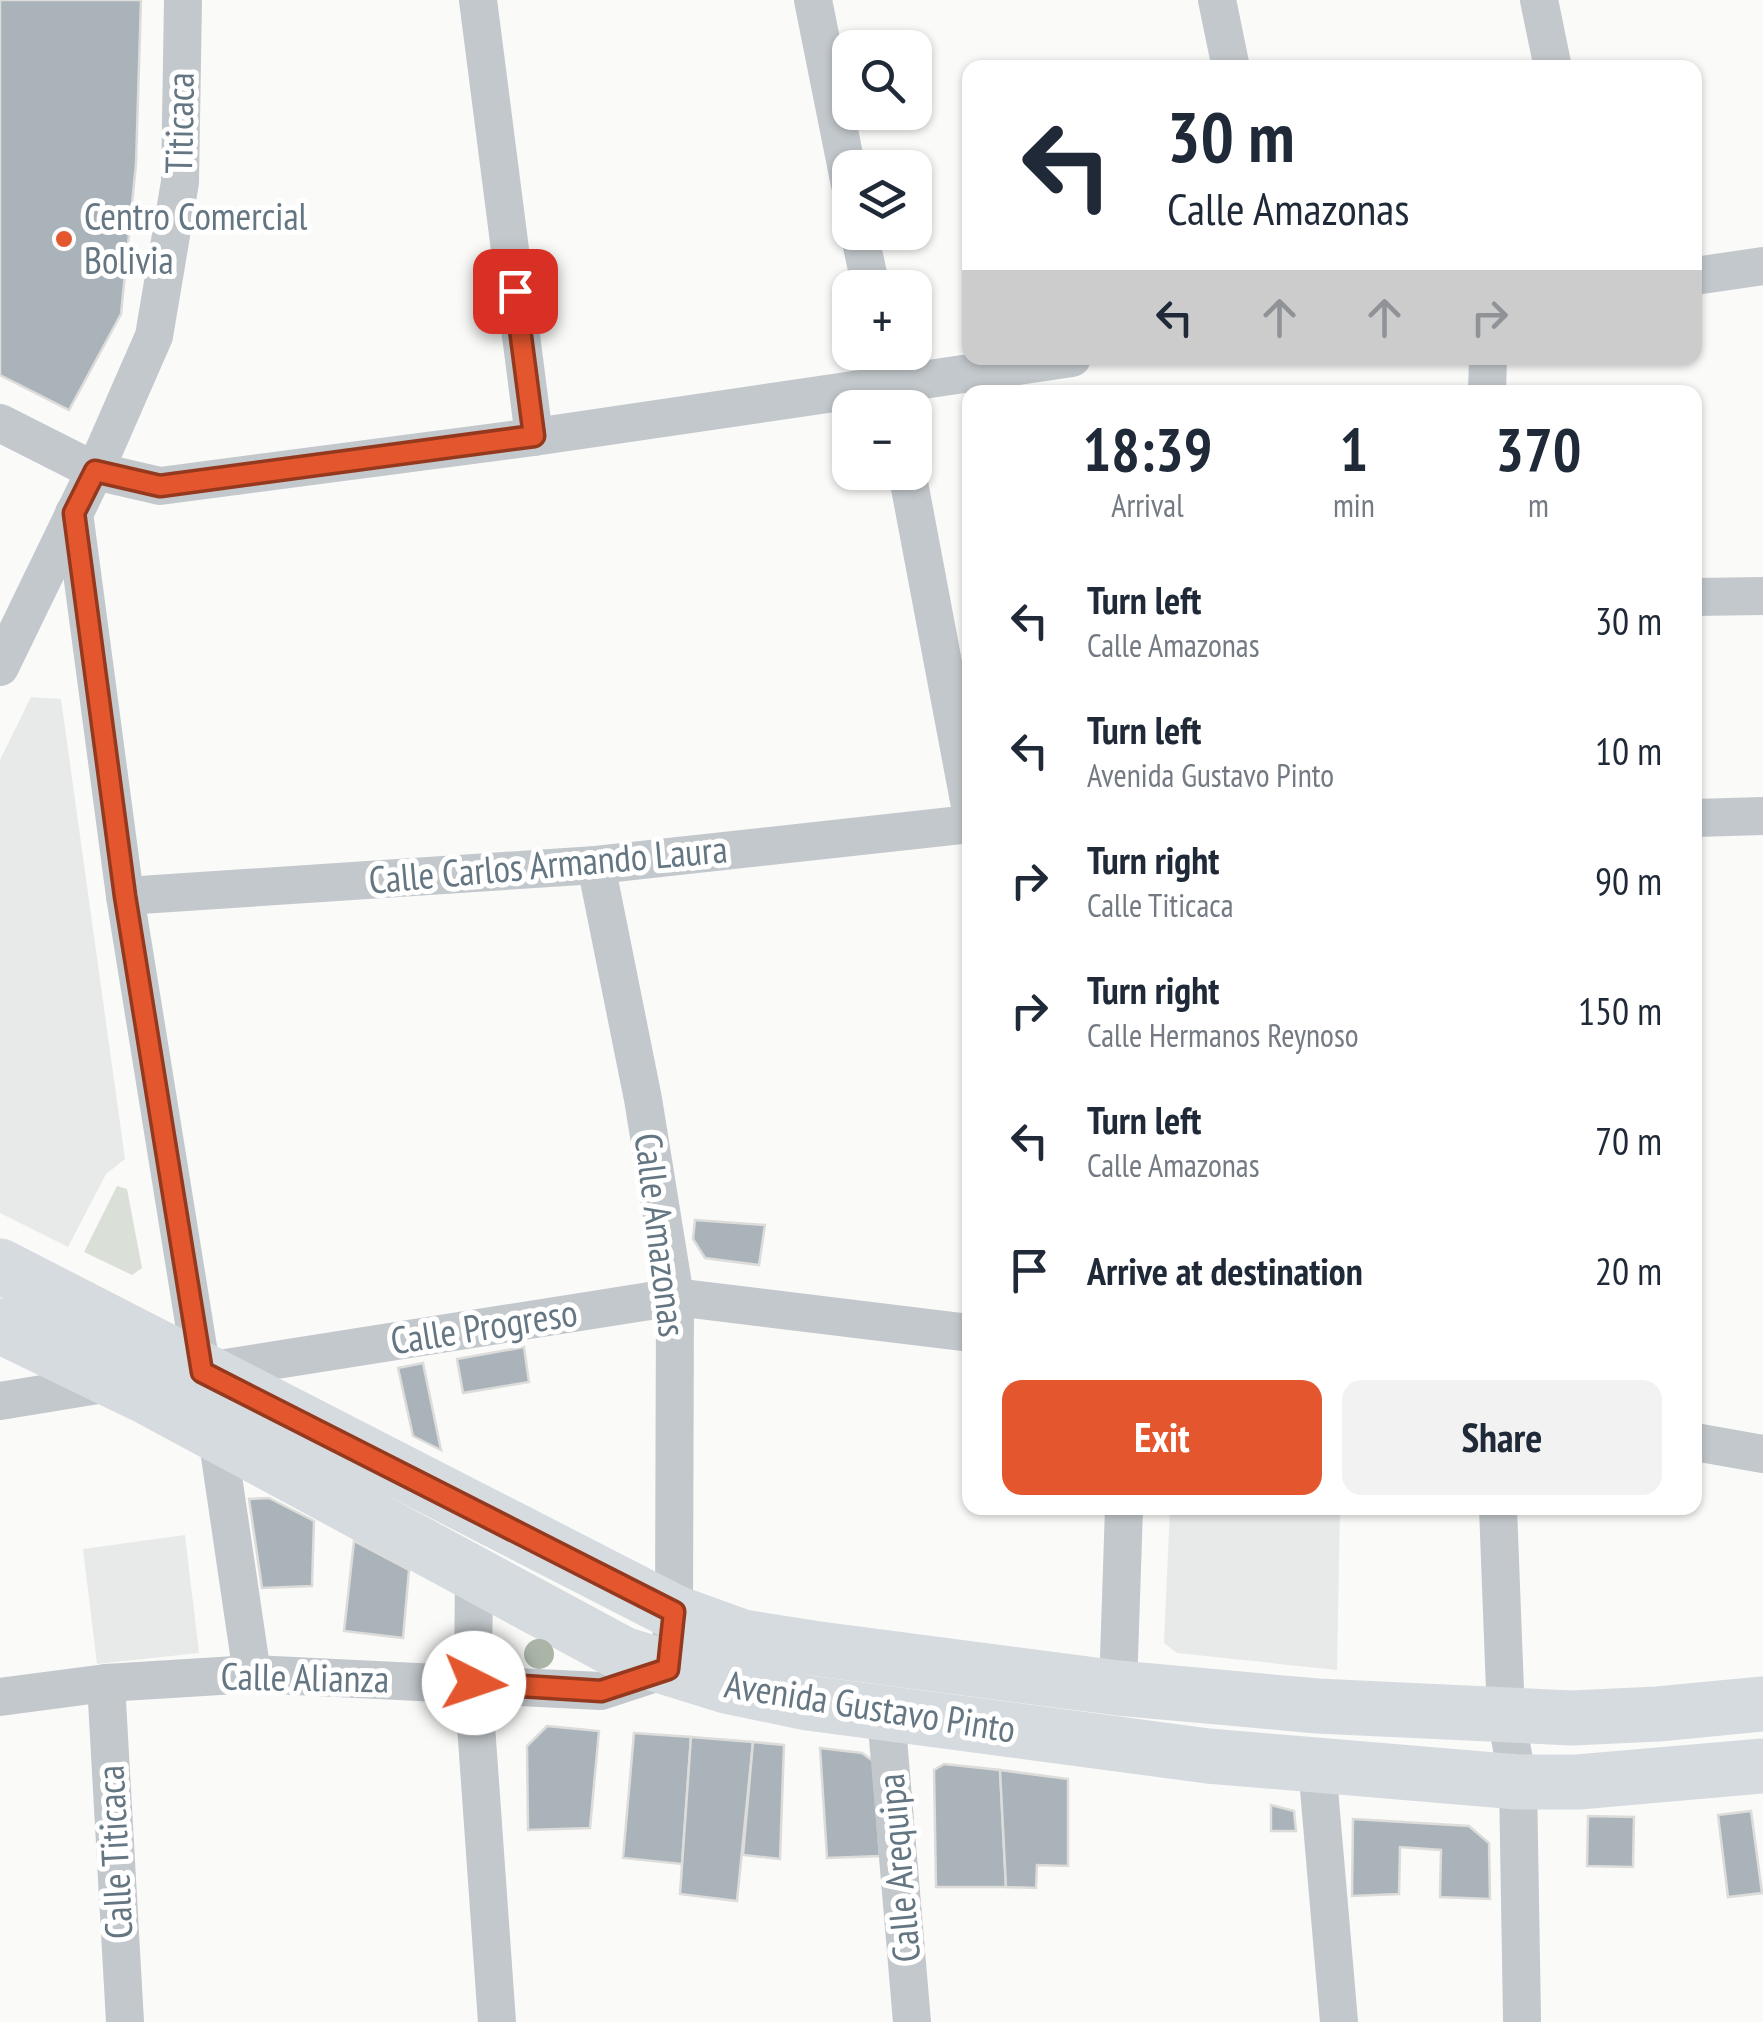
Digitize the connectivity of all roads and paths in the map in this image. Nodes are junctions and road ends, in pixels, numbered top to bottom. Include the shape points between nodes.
1 (183, 0) edge
2 (478, 0) edge
3 (813, 0) edge
4 (1217, 0) edge
5 (1539, 0) edge
6 (1229, 60) edge
7 (1551, 60) edge
8 (843, 150) edge
9 (1763, 266) edge
10 (1702, 275) edge
11 (1016, 365) edge
12 (889, 381) edge
13 (0, 423) edge
14 (534, 436) junction
15 (95, 471) junction
16 (910, 490) edge
17 (74, 513) junction
18 (1763, 596) edge
19 (1702, 597) edge
20 (0, 667) edge
21 (962, 764) edge
22 (1763, 816) edge
23 (1702, 818) edge
24 (962, 825) edge
25 (596, 865) junction
26 (125, 896) junction
27 (0, 1266) edge
28 (675, 1297) junction
29 (0, 1326) edge
30 (962, 1332) edge
31 (202, 1372) junction
32 (114, 1382) junction
33 (0, 1401) edge
34 (216, 1436) junction
35 (1702, 1443) edge
36 (1763, 1454) edge
37 (1124, 1515) edge
38 (1498, 1515) edge
39 (474, 1573) junction
40 (674, 1612) junction
41 (668, 1669) junction
42 (252, 1674) junction
43 (106, 1683) junction
44 (474, 1683) junction
45 (1118, 1688) junction
46 (0, 1697) edge
47 (1763, 1704) edge
48 (886, 1714) junction
49 (1506, 1716) junction
50 (1317, 1766) junction
51 (1763, 1766) edge
52 (1518, 1782) junction
53 (1522, 2020) dead end
54 (124, 2022) edge
55 (496, 2022) edge
56 (912, 2022) edge
57 (1339, 2022) edge

1 - 15 street, Titicaca via 180,182 154,336
2 - 14 street
3 - 8 street
4 - 6 street
5 - 7 street
9 - 10 street
11 - 12 street
12 - 14 street
13 - 15 street
14 - 15 street via 160,486
15 - 17 street, Titicaca
16 - 21 street
17 - 20 street, Titicaca
17 - 26 street
18 - 19 street
22 - 23 street
24 - 25 street, Calle Carlos Armando Laura
25 - 26 street, Calle Carlos Armando Laura
25 - 28 street, Calle Amazonas
26 - 31 street
27 - 31 main road, Avenida Gustavo Pinto
28 - 30 street, Calle Progreso
28 - 31 street, Calle Progreso
28 - 40 street, Calle Amazonas
29 - 32 main road, Avenida Gustavo Pinto
31 - 32 street, Calle Progreso
31 - 40 main road, Avenida Gustavo Pinto
32 - 33 street, Calle Progreso
32 - 34 main road, Avenida Gustavo Pinto
34 - 39 main road, Avenida Gustavo Pinto
34 - 42 street
35 - 36 street
37 - 45 street
38 - 49 street
39 - 41 main road, Avenida Gustavo Pinto via 623,1654
39 - 44 street
40 - 41 street, Calle Amazonas
40 - 45 main road, Avenida Gustavo Pinto via 743,1637
41 - 44 street, Calle Alianza via 601,1691
41 - 48 main road, Avenida Gustavo Pinto
42 - 43 street, Calle Alianza
42 - 44 street, Calle Alianza
43 - 46 street, Calle Alianza
43 - 54 street, Calle Titicaca
44 - 55 street
45 - 49 main road, Avenida Gustavo Pinto
47 - 49 main road, Avenida Gustavo Pinto via 1658,1714
48 - 50 main road, Avenida Gustavo Pinto
48 - 56 street, Calle Arequipa
49 - 52 street
50 - 52 main road, Avenida Gustavo Pinto
50 - 57 street
51 - 52 main road, Avenida Gustavo Pinto
52 - 53 street

